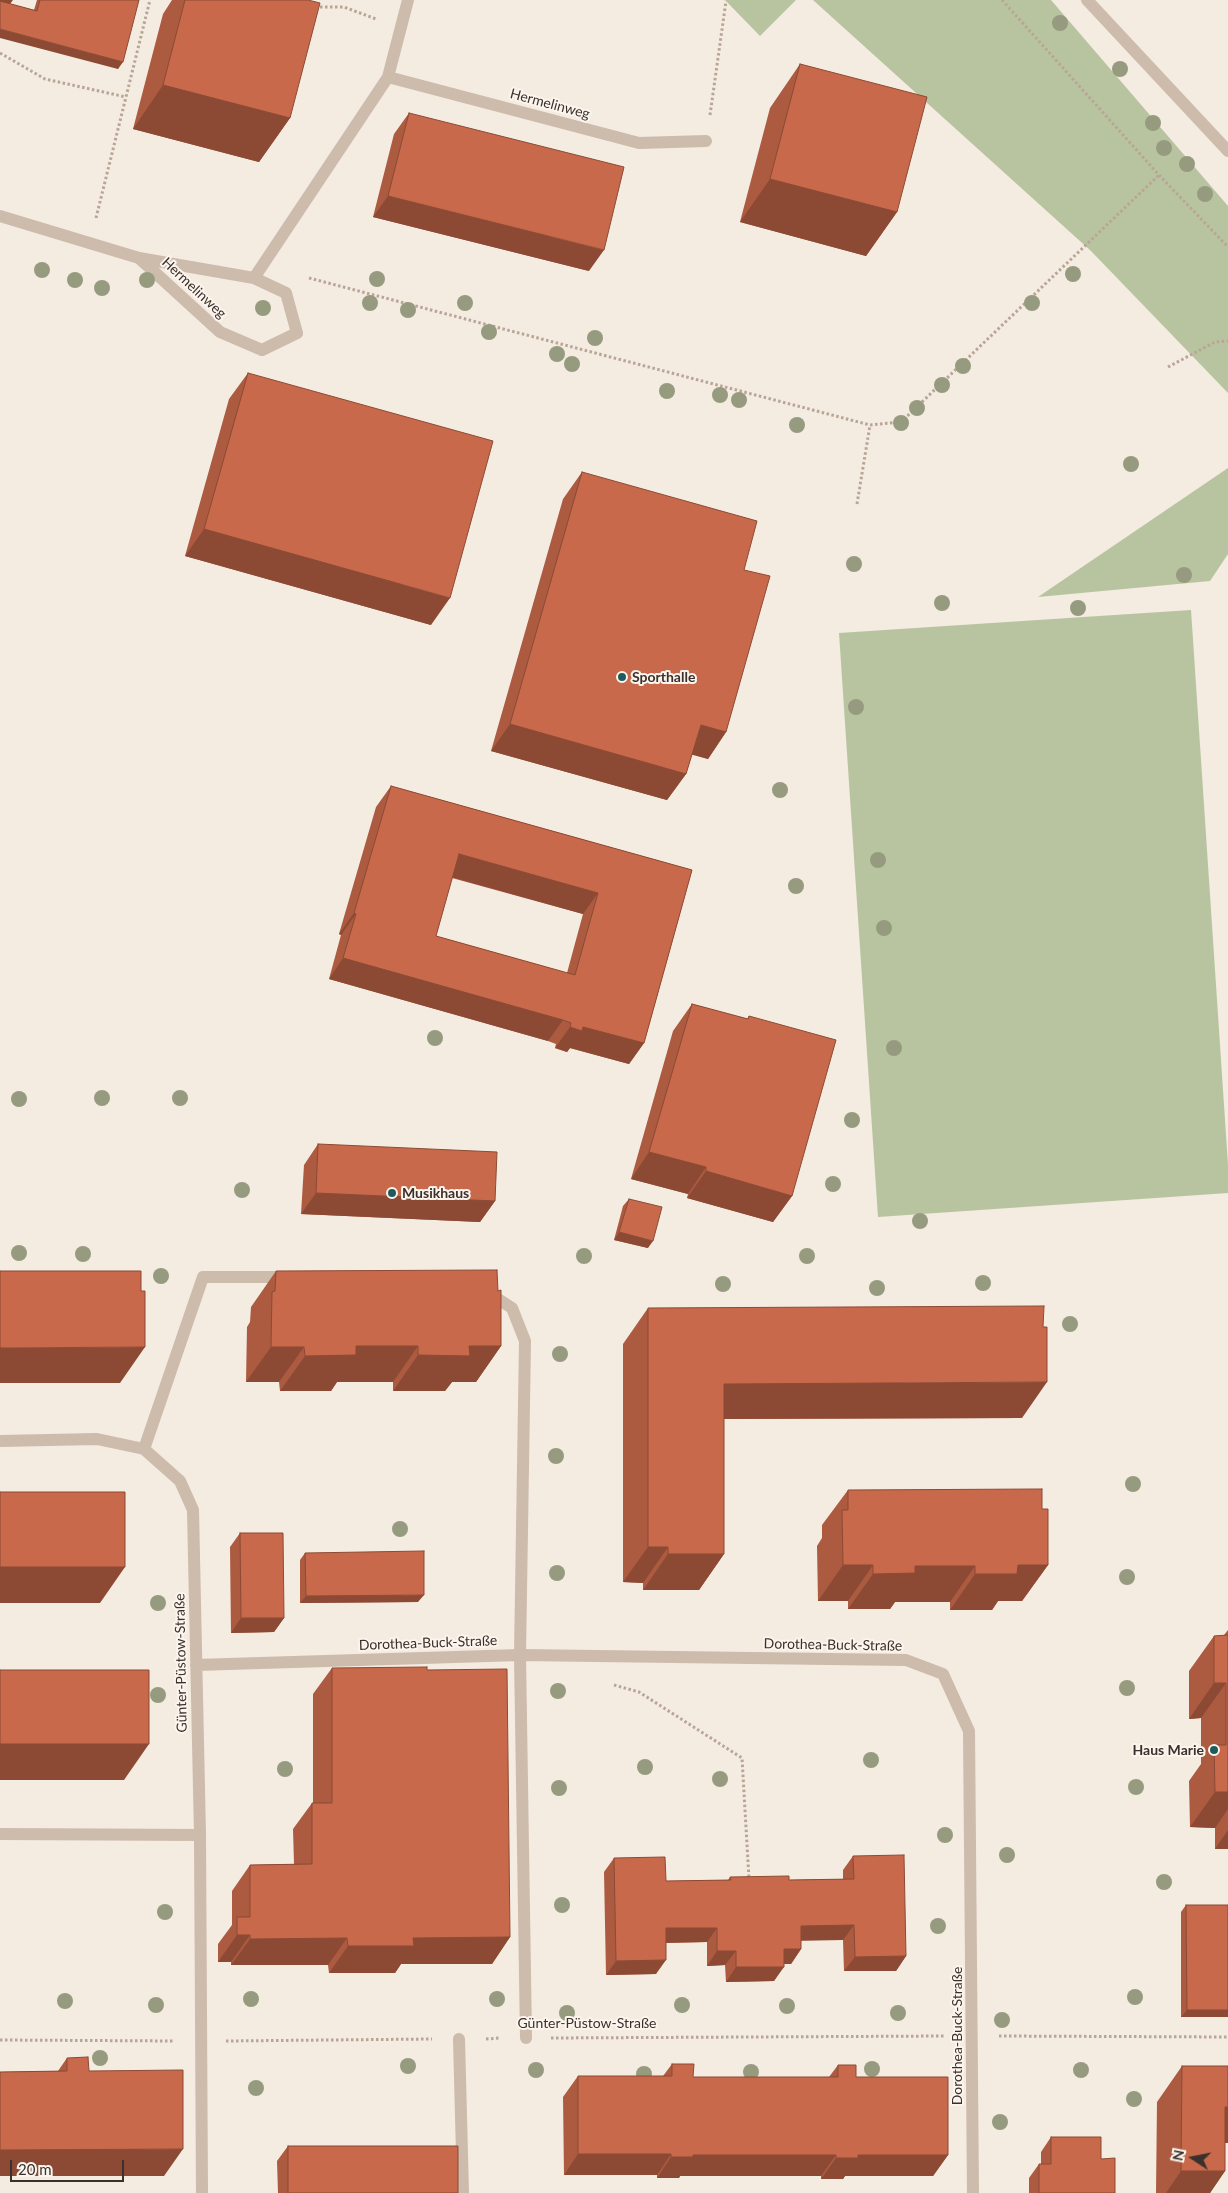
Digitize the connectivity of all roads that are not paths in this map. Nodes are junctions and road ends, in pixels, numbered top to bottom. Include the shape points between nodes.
1 (408, 0) edge
2 (1087, 0) edge
3 (388, 77) junction
4 (706, 141) road end
5 (1228, 151) edge
6 (0, 216) edge
7 (139, 258) junction
8 (254, 278) junction
9 (298, 1277) edge
10 (479, 1288) edge
11 (0, 1440) edge
12 (144, 1448) junction
13 (520, 1656) junction
14 (196, 1665) junction
15 (0, 1834) edge
16 (200, 1835) junction
17 (526, 2038) road end
18 (460, 2039) road end
19 (202, 2193) edge
20 (463, 2193) edge
21 (973, 2193) edge

1 - 3 street
2 - 5 street
3 - 4 street, Hermelinweg via 639,143
3 - 8 street
6 - 7 street, Hermelinweg
7 - 8 street, Hermelinweg
7 - 8 street, Hermelinweg via 220,332 262,350 297,332 286,294
9 - 12 street via 203,1277
10 - 13 street via 512,1308 525,1341
11 - 12 street via 97,1439
12 - 14 street, Günter-Püstow-Straße via 180,1481 193,1510
13 - 14 street, Dorothea-Buck-Straße
13 - 17 street
13 - 21 street, Dorothea-Buck-Straße via 906,1660 943,1674 969,1731
14 - 16 street, Günter-Püstow-Straße
15 - 16 street
16 - 19 street, Günter-Püstow-Straße
18 - 20 street

